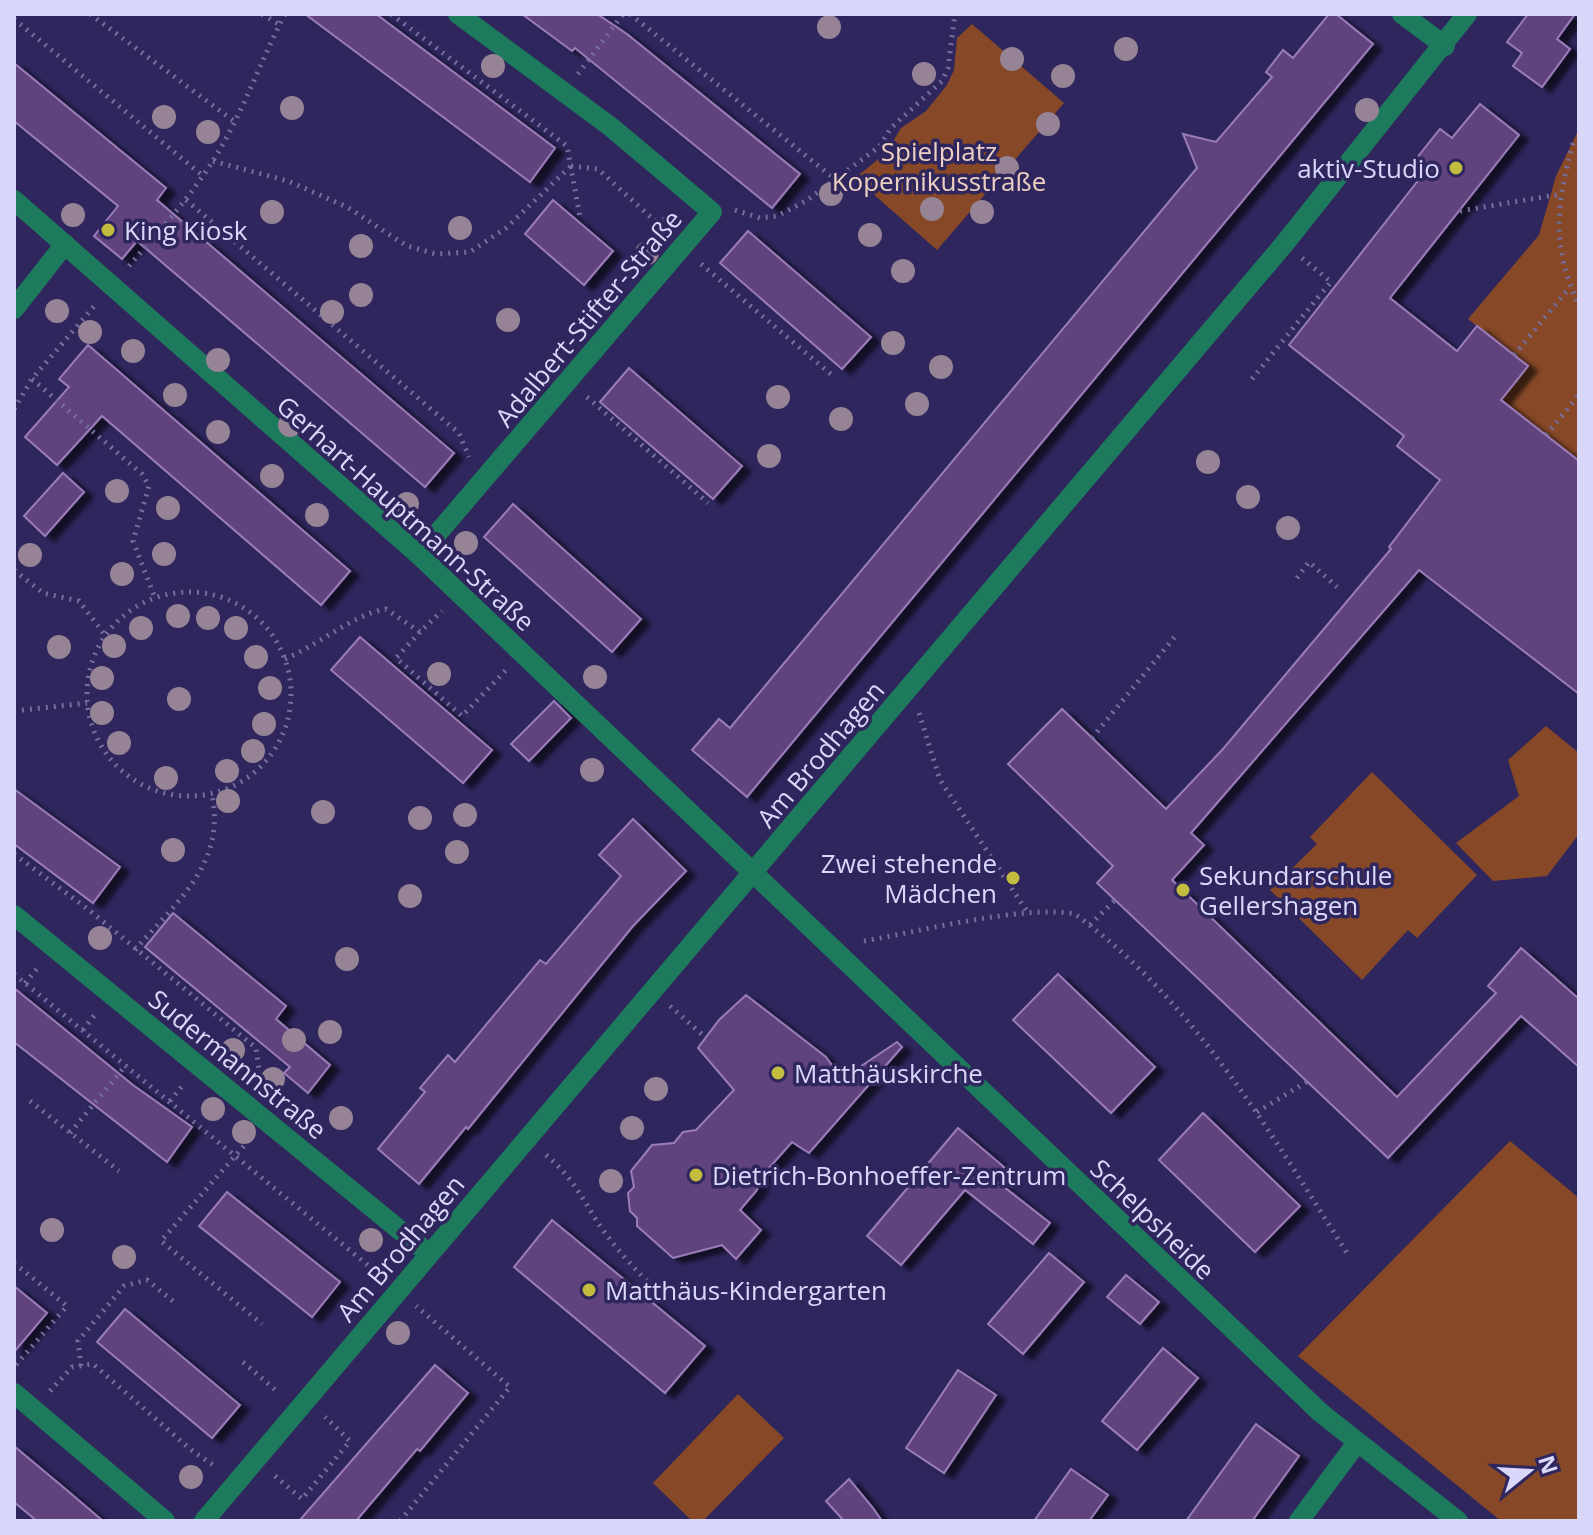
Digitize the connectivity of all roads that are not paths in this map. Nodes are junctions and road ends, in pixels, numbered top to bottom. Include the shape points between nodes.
1 (458, 14) edge
2 (1402, 14) edge
3 (1467, 14) edge
4 (1445, 46) junction
5 (14, 200) edge
6 (65, 244) junction
7 (14, 309) edge
8 (419, 555) junction
9 (753, 876) junction
10 (14, 915) edge
11 (429, 1254) junction
12 (14, 1393) edge
13 (1356, 1444) junction
14 (165, 1521) edge
15 (204, 1521) edge
16 (1299, 1521) edge
17 (1458, 1521) edge

1 - 8 street, Adalbert-Stifter-Straße via 565,91 712,212
2 - 4 street
3 - 4 street, Am Brodhagen
4 - 9 street, Am Brodhagen
5 - 6 street, Gerhart-Hauptmann-Straße
6 - 7 street
6 - 8 street, Gerhart-Hauptmann-Straße
8 - 9 street, Gerhart-Hauptmann-Straße
9 - 11 street, Am Brodhagen
9 - 13 street, Schelpsheide
10 - 11 street, Sudermannstraße
11 - 15 street, Am Brodhagen
12 - 14 street
13 - 16 street
13 - 17 street, Schelpsheide

